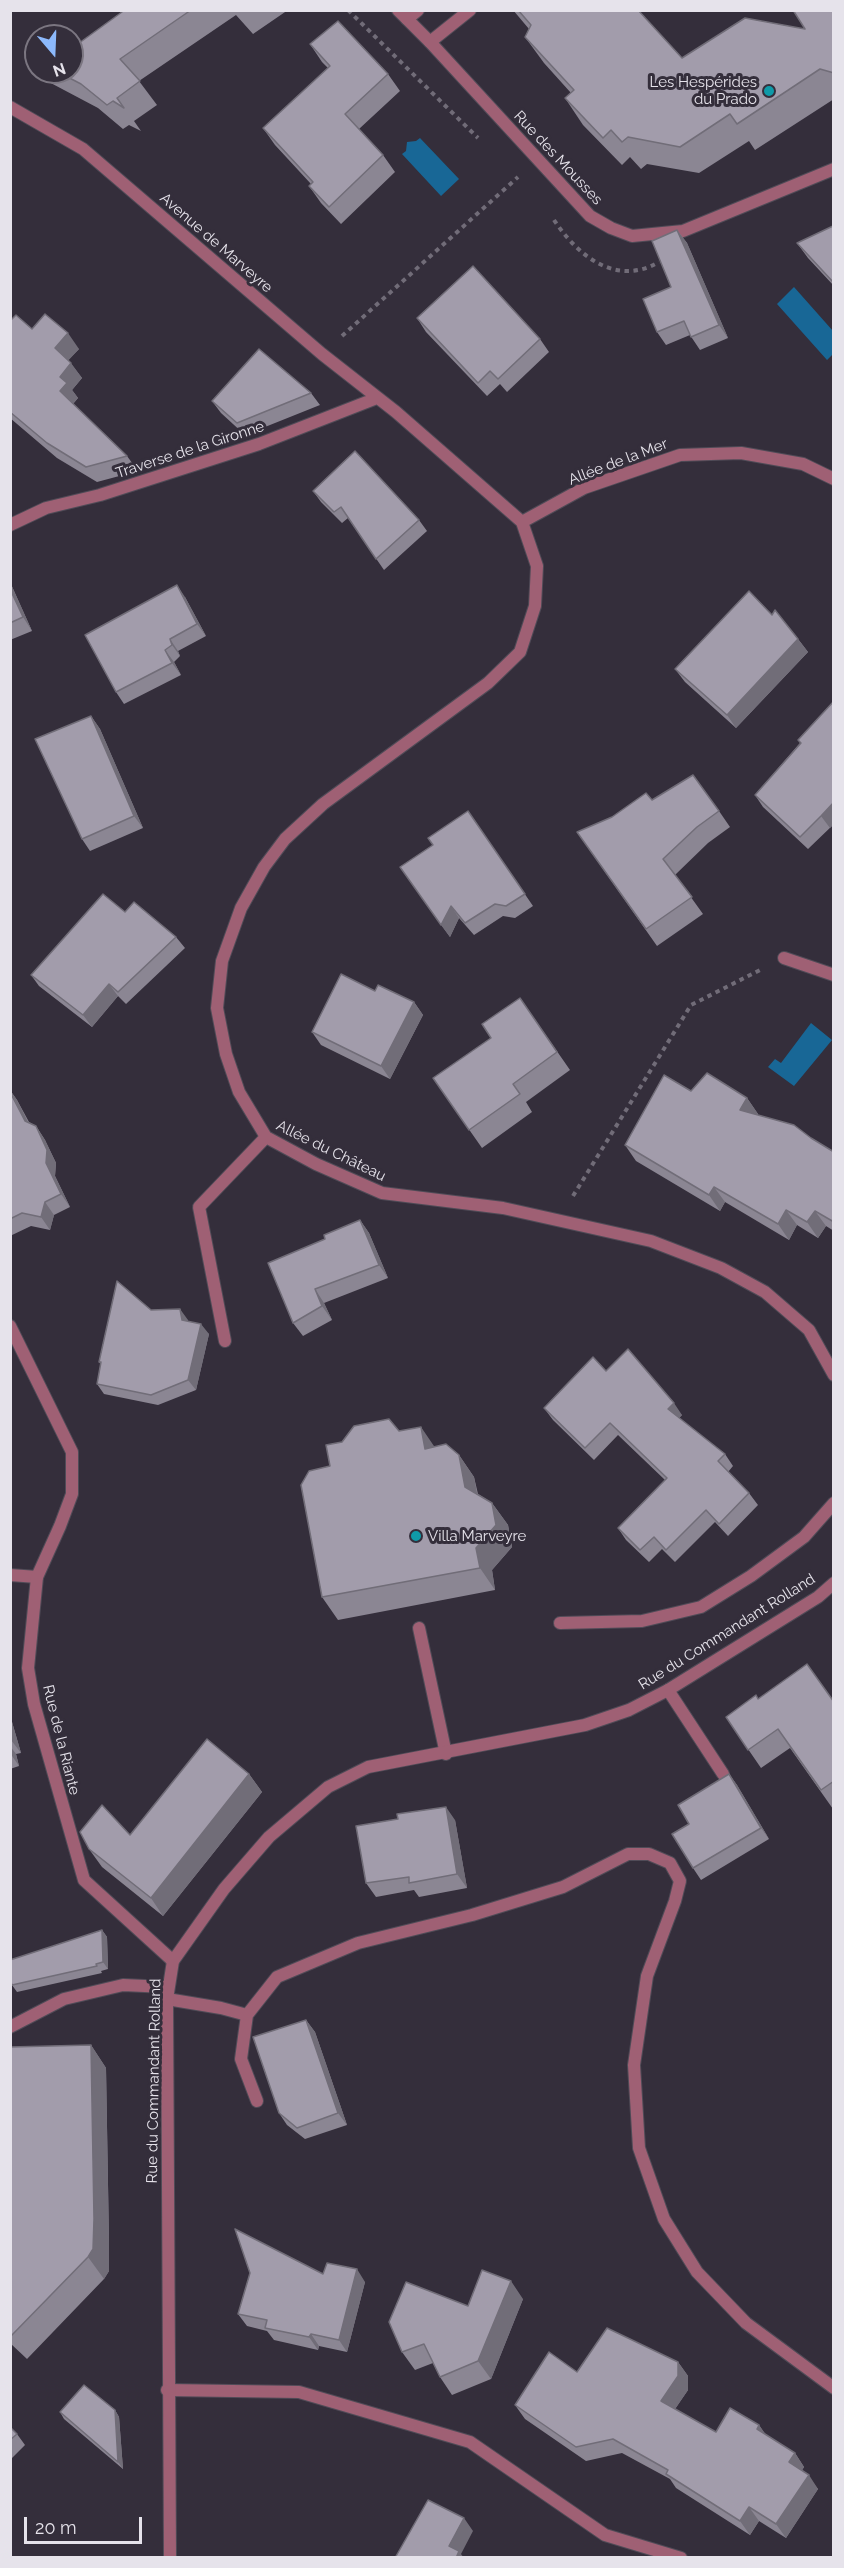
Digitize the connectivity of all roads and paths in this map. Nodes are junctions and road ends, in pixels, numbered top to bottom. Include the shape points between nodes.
1 (348, 10) edge
2 (418, 10) edge
3 (470, 10) edge
4 (402, 15) edge
5 (430, 42) junction
6 (10, 107) edge
7 (485, 145) dead end
8 (510, 170) dead end
9 (834, 170) edge
10 (322, 354) junction
11 (377, 398) junction
12 (834, 479) edge
13 (522, 522) junction
14 (10, 525) edge
15 (784, 958) joint
16 (834, 975) edge
17 (266, 1137) junction
18 (558, 1221) junction
19 (10, 1326) edge
20 (225, 1341) dead end
21 (834, 1375) edge
22 (834, 1503) edge
23 (10, 1575) edge
24 (37, 1577) junction
25 (834, 1583) edge
26 (560, 1623) dead end
27 (419, 1628) dead end
28 (668, 1690) junction
29 (446, 1754) junction
30 (723, 1774) dead end
31 (173, 1961) junction
32 (167, 1993) junction
33 (247, 2015) junction
34 (10, 2027) edge
35 (257, 2101) dead end
36 (834, 2388) edge
37 (167, 2390) junction
38 (170, 2558) edge
39 (681, 2558) edge

1 - 7 path
2 - 4 street
3 - 5 street
4 - 5 street, Rue des Mousses
5 - 9 street, Rue des Mousses via 590,216 632,236 682,231
6 - 10 street, Avenue de Marveyre via 83,149
8 - 10 path via 519,178
10 - 11 street, Avenue de Marveyre
11 - 13 street, Avenue de Marveyre
11 - 14 street, Traverse de la Gironne via 258,444 100,495 46,508
12 - 13 street, Allée de la Mer via 803,464 741,453 680,455 584,488
13 - 17 street, Allée du Château via 537,566 535,606 520,652 488,683 322,804 285,839 241,908 222,961 217,1008 239,1092
15 - 16 street
15 - 18 path via 691,1005
17 - 18 street, Allée du Château via 382,1193 503,1208
17 - 20 street via 199,1207
18 - 21 street, Allée du Château via 651,1241 721,1268 765,1292 809,1330
19 - 24 street, Rue de la Riante via 72,1452 72,1494
22 - 26 street via 804,1537 701,1607 642,1621
23 - 24 street
24 - 31 street, Rue de la Riante via 28,1668 34,1704 84,1880
25 - 28 street, Rue du Commandant Rolland via 818,1597
27 - 29 street
28 - 29 street, Rue du Commandant Rolland via 629,1710 585,1725
28 - 30 street
29 - 31 street, Rue du Commandant Rolland via 368,1767 328,1787 268,1837 224,1889
31 - 32 street, Rue du Commandant Rolland
32 - 33 street
32 - 34 street via 123,1985 64,1999
32 - 37 street, Rue du Commandant Rolland
33 - 35 street via 241,2059
33 - 36 street via 278,1977 358,1942 472,1915 563,1887 628,1854 649,1854 670,1863 680,1881 647,1976 634,2065 639,2148 664,2219 697,2272 746,2323
37 - 38 street, Rue du Commandant Rolland
37 - 39 street via 299,2392 470,2442 605,2535

